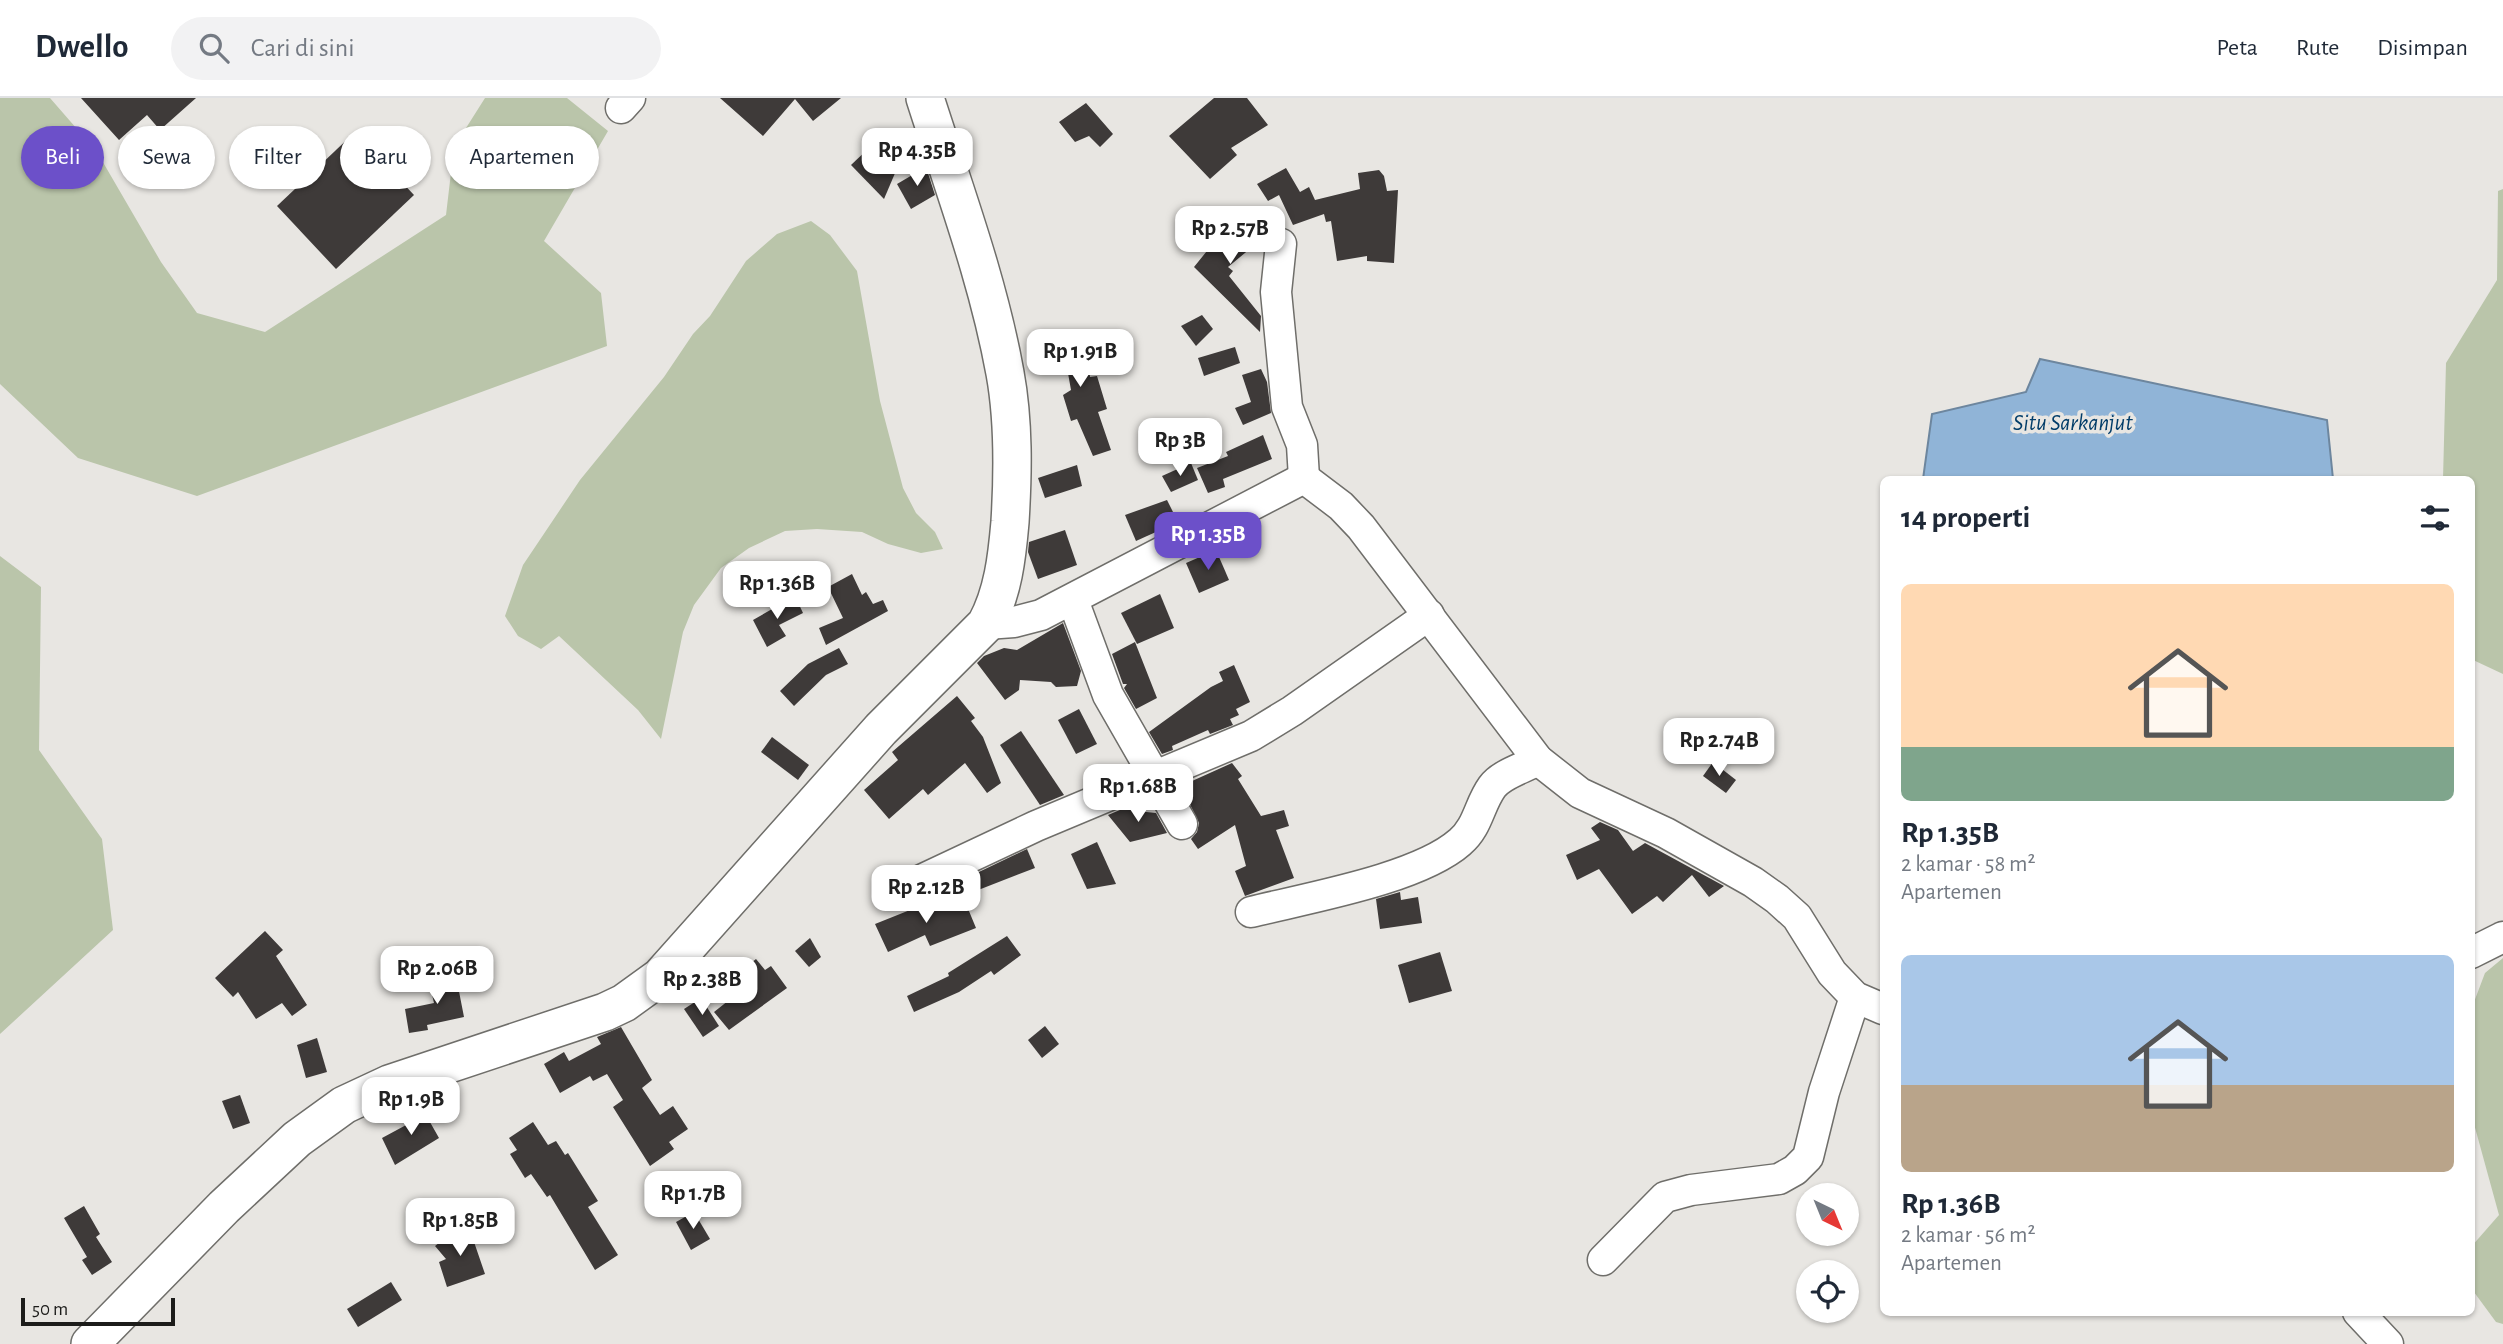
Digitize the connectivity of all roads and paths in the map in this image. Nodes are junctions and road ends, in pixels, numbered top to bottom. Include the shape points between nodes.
1 (925, 98) edge
2 (1281, 244) dead end
3 (1304, 478) junction
4 (1073, 600) junction
5 (1429, 615) junction
6 (986, 624) junction
7 (1538, 760) junction
8 (1153, 777) junction
9 (1182, 824) dead end
10 (900, 890) dead end
11 (1251, 912) dead end
12 (2503, 937) edge
13 (2475, 951) edge
14 (1855, 997) junction
15 (1880, 1008) edge
16 (1602, 1261) dead end
17 (2362, 1316) edge
18 (90, 1344) edge
19 (2388, 1344) edge

1 - 6 main road via 989,299 1007,385 1012,479 1007,554 995,607
2 - 3 street via 1276,292 1287,407 1302,445
3 - 4 street
3 - 5 street via 1361,527
4 - 6 street via 1041,615
4 - 8 street via 1108,695
5 - 7 street
5 - 8 street via 1272,724
6 - 18 main road via 881,729 660,977 605,1012 389,1084 344,1105 297,1139 224,1207
7 - 11 street via 1494,784 1473,827 1447,852 1425,864
7 - 14 street via 1580,793 1666,834 1777,899 1797,917 1832,973
8 - 9 street
8 - 10 street
12 - 13 street
14 - 15 street
14 - 16 street via 1808,1157 1796,1170 1779,1179 1665,1197
17 - 19 street

